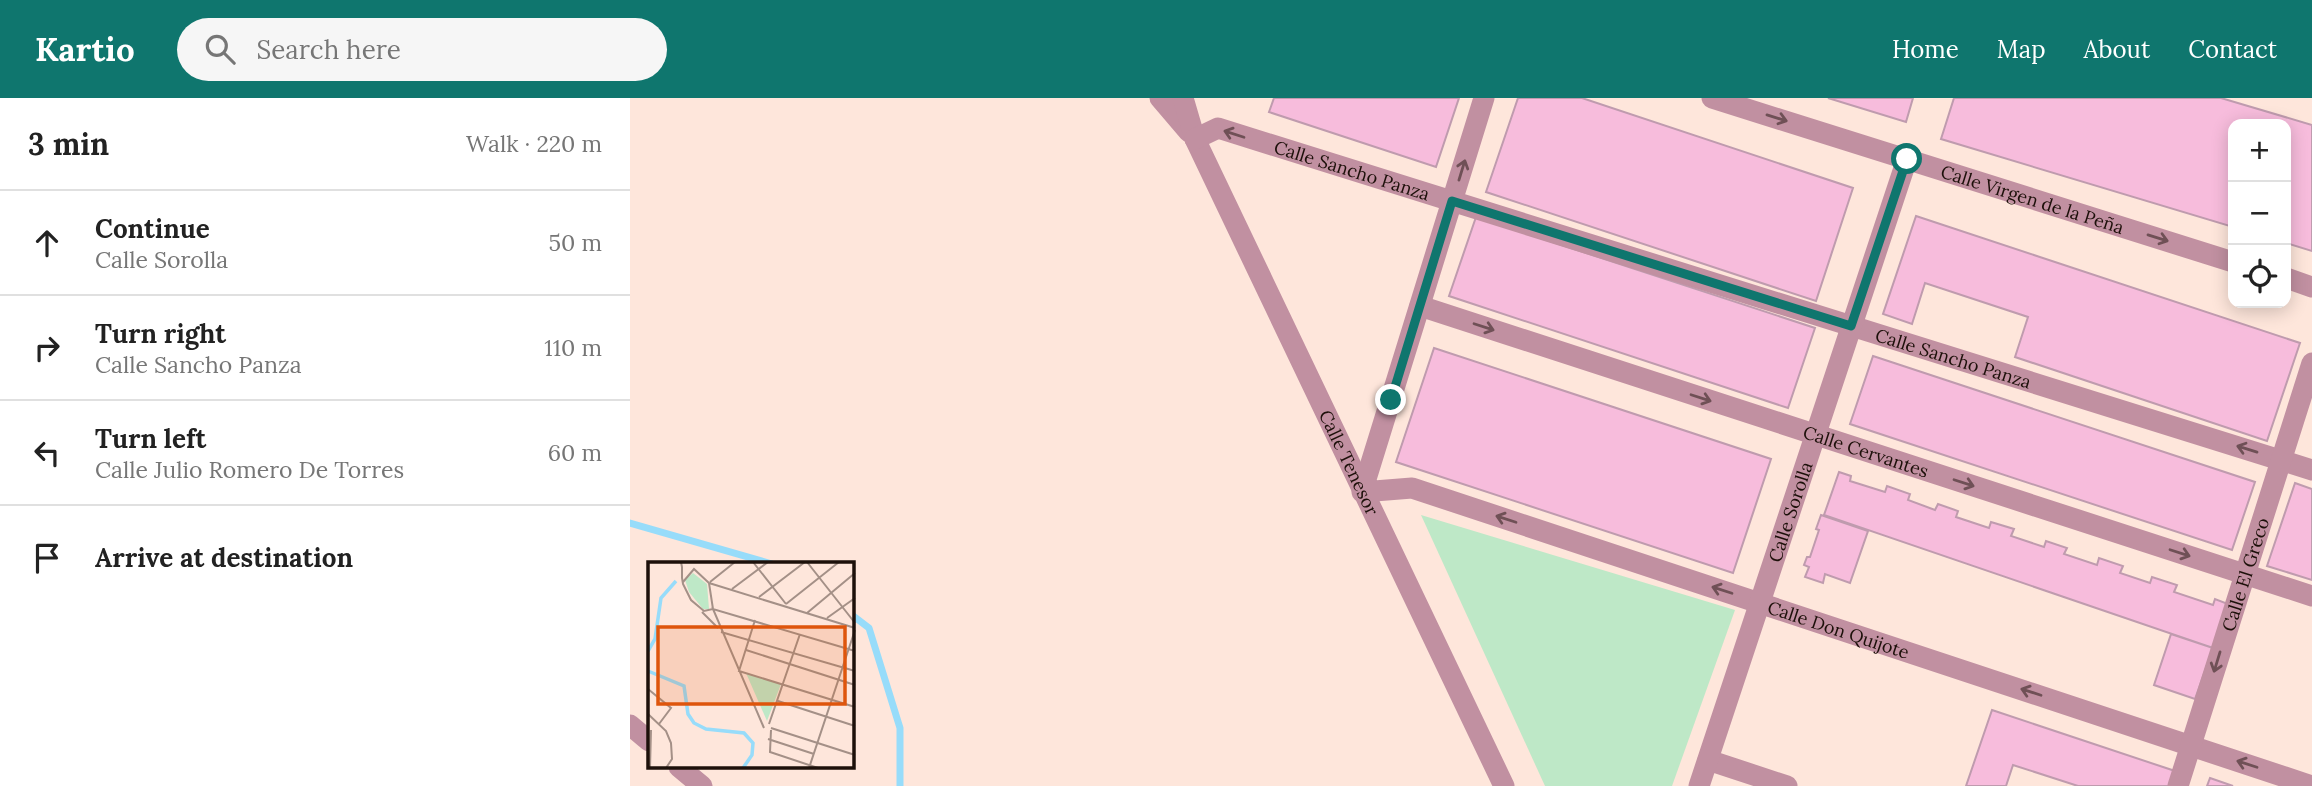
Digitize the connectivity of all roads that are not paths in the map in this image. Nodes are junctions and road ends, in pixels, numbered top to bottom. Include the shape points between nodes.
1 (1160, 98) edge
2 (1183, 98) edge
3 (1484, 98) edge
4 (1712, 98) edge
5 (1195, 139) junction
6 (1907, 159) junction
7 (1452, 201) junction
8 (2228, 260) edge
9 (2291, 280) edge
10 (2312, 287) edge
11 (1420, 306) junction
12 (1851, 326) junction
13 (2312, 363) edge
14 (1815, 435) junction
15 (2281, 460) junction
16 (2312, 470) edge
17 (1362, 492) junction
18 (2245, 574) junction
19 (2312, 596) edge
20 (1759, 602) junction
21 (630, 725) edge
22 (648, 740) edge
23 (2191, 745) junction
24 (1708, 760) junction
25 (680, 768) edge
26 (702, 786) edge
27 (1504, 786) edge
28 (1699, 786) edge
29 (1787, 786) edge
30 (2178, 786) edge
31 (2312, 786) edge

1 - 5 street, Calle Tenesor
2 - 5 street, Calle Tenesor
7 -> 3 street
4 -> 6 street, Calle Virgen de la Peña
7 -> 5 street, Calle Sancho Panza via 1218,128
5 - 17 street, Calle Tenesor
6 -> 8 street, Calle Virgen de la Peña
6 - 12 street, Calle Sorolla
7 - 11 street
7 - 12 street, Calle Sancho Panza
9 - 10 street
11 -> 14 street, Calle Cervantes
11 - 17 street
12 - 14 street, Calle Sorolla
15 -> 12 street, Calle Sancho Panza
13 - 15 street, Calle El Greco
14 -> 18 street, Calle Cervantes
14 - 20 street, Calle Sorolla
15 - 16 street, Calle Sancho Panza
15 - 18 street, Calle El Greco
20 -> 17 street, Calle Don Quijote via 1412,488
17 - 27 street, Calle Tenesor
18 - 19 street, Calle Cervantes
18 -> 23 street, Calle El Greco
23 -> 20 street, Calle Don Quijote
20 - 24 street, Calle Sorolla
21 - 22 street
23 - 30 street, Calle El Greco
31 -> 23 street, Calle Don Quijote
24 - 28 street, Calle Sorolla
24 - 29 street
25 - 26 street

